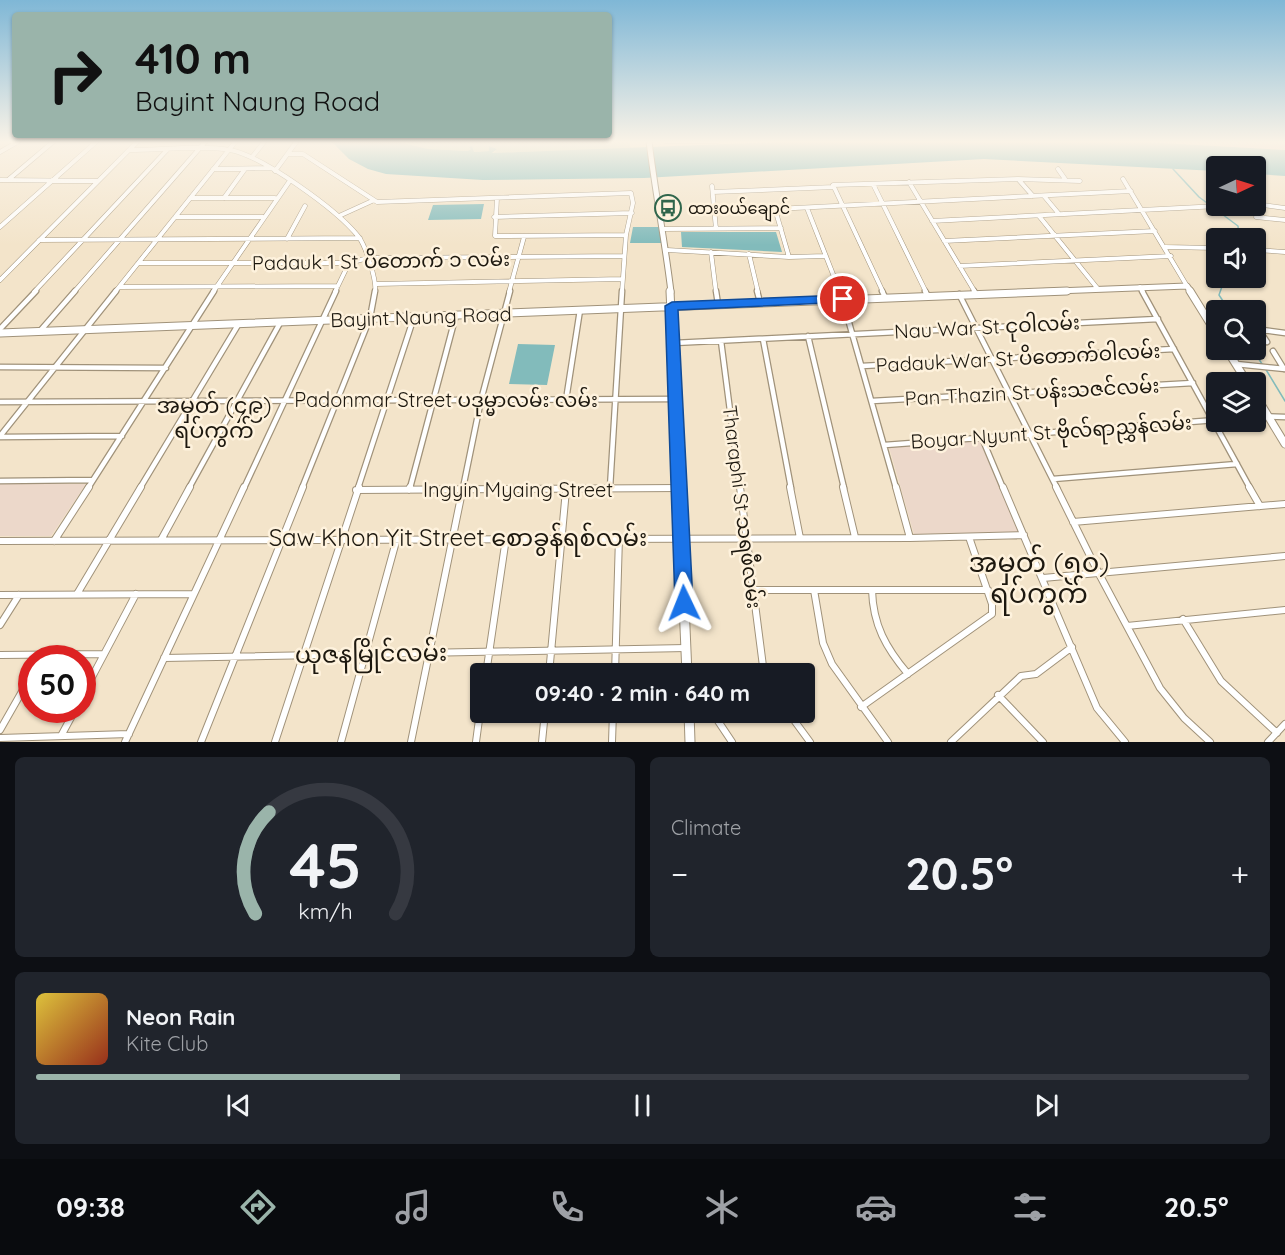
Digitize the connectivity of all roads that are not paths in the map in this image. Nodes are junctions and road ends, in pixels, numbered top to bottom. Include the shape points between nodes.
1 (13, 176) edge
2 (57, 176) edge
3 (103, 176) edge
4 (143, 176) edge
5 (176, 176) edge
6 (208, 176) edge
7 (240, 176) edge
8 (281, 176) edge
9 (335, 176) edge
10 (653, 176) edge
11 (1063, 176) edge
12 (1018, 179) junction
13 (1065, 179) junction
14 (0, 180) edge
15 (8, 180) junction
16 (1080, 180) dead end
17 (1123, 180) dead end
18 (51, 181) junction
19 (98, 181) junction
20 (289, 182) junction
21 (909, 182) junction
22 (873, 184) junction
23 (712, 186) dead end
24 (834, 186) junction
25 (712, 192) junction
26 (1131, 192) junction
27 (1033, 196) junction
28 (1044, 196) junction
29 (190, 198) junction
30 (224, 198) junction
31 (275, 198) junction
32 (497, 198) junction
33 (372, 201) junction
34 (921, 202) junction
35 (883, 204) junction
36 (1266, 205) edge
37 (305, 206) dead end
38 (843, 206) junction
39 (807, 207) junction
40 (1206, 207) edge
41 (1285, 208) edge
42 (714, 209) junction
43 (775, 209) junction
44 (1141, 209) junction
45 (632, 213) junction
46 (1059, 214) junction
47 (339, 216) junction
48 (1039, 216) junction
49 (176, 217) junction
50 (263, 217) junction
51 (494, 217) junction
52 (1256, 217) dead end
53 (1285, 220) edge
54 (932, 221) junction
55 (0, 227) edge
56 (781, 228) junction
57 (664, 229) junction
58 (716, 229) junction
59 (1155, 231) junction
60 (626, 235) junction
61 (1056, 236) junction
62 (524, 237) junction
63 (287, 238) junction
64 (360, 238) junction
65 (249, 239) junction
66 (39, 240) junction
67 (83, 240) junction
68 (120, 240) junction
69 (157, 240) junction
70 (944, 242) junction
71 (1165, 247) junction
72 (1206, 248) edge
73 (667, 250) junction
74 (1266, 251) edge
75 (711, 252) junction
76 (1285, 252) edge
77 (749, 254) junction
78 (624, 256) junction
79 (826, 256) junction
80 (1170, 256) junction
81 (789, 257) junction
82 (368, 258) junction
83 (518, 259) junction
84 (1076, 261) junction
85 (138, 263) junction
86 (232, 263) junction
87 (349, 263) junction
88 (959, 266) junction
89 (623, 279) junction
90 (0, 280) edge
91 (511, 282) junction
92 (376, 284) junction
93 (217, 286) junction
94 (338, 286) junction
95 (1187, 286) junction
96 (119, 287) junction
97 (1137, 287) junction
98 (1098, 289) junction
99 (975, 293) junction
100 (959, 294) junction
101 (928, 296) junction
102 (885, 297) junction
103 (843, 299) junction
104 (760, 302) junction
105 (718, 304) junction
106 (672, 306) junction
107 (621, 308) junction
108 (580, 310) junction
109 (502, 313) junction
110 (1206, 313) edge
111 (456, 315) junction
112 (414, 317) junction
113 (370, 318) junction
114 (1158, 319) junction
115 (322, 321) junction
116 (280, 323) junction
117 (238, 325) junction
118 (192, 327) junction
119 (977, 328) junction
120 (84, 330) junction
121 (0, 331) edge
122 (1266, 331) edge
123 (40, 332) junction
124 (1285, 333) edge
125 (852, 334) junction
126 (808, 336) junction
127 (763, 339) junction
128 (721, 341) junction
129 (674, 343) junction
130 (1174, 349) junction
131 (1273, 351) dead end
132 (993, 358) junction
133 (1234, 360) edge
134 (1236, 363) junction
135 (862, 366) junction
136 (0, 367) edge
137 (55, 367) junction
138 (166, 368) junction
139 (1284, 369) edge
140 (1241, 372) edge
141 (1192, 383) junction
142 (1011, 393) junction
143 (566, 399) junction
144 (615, 399) junction
145 (676, 399) junction
146 (338, 400) junction
147 (386, 400) junction
148 (434, 400) junction
149 (481, 400) junction
150 (145, 401) junction
151 (192, 401) junction
152 (237, 401) junction
153 (284, 401) junction
154 (872, 401) junction
155 (0, 402) edge
156 (27, 402) junction
157 (1206, 406) edge
158 (1267, 414) joint
159 (1285, 417) edge
160 (1206, 421) edge
161 (1221, 432) edge
162 (1030, 433) junction
163 (0, 436) edge
164 (122, 436) junction
165 (982, 438) junction
166 (1285, 444) edge
167 (885, 445) junction
168 (1237, 464) junction
169 (1053, 479) junction
170 (0, 480) edge
171 (93, 480) junction
172 (680, 488) junction
173 (610, 489) junction
174 (356, 490) junction
175 (410, 490) junction
176 (463, 490) junction
177 (566, 490) junction
178 (1285, 504) edge
179 (1260, 506) junction
180 (1073, 522) junction
181 (1024, 535) junction
182 (561, 537) junction
183 (619, 537) junction
184 (682, 537) junction
185 (800, 537) junction
186 (855, 537) junction
187 (969, 537) junction
188 (397, 538) junction
189 (453, 538) junction
190 (506, 538) junction
191 (747, 538) junction
192 (910, 538) junction
193 (282, 539) junction
194 (340, 539) junction
195 (109, 540) junction
196 (161, 540) junction
197 (218, 540) junction
198 (0, 541) edge
199 (54, 541) junction
200 (1285, 556) edge
201 (1098, 572) junction
202 (1043, 578) junction
203 (753, 590) junction
204 (814, 590) junction
205 (872, 590) junction
206 (988, 590) junction
207 (77, 594) junction
208 (136, 594) junction
209 (193, 594) junction
210 (0, 595) edge
211 (19, 595) junction
212 (1285, 610) edge
213 (1183, 619) junction
214 (0, 625) edge
215 (1127, 626) junction
216 (1072, 647) junction
217 (686, 648) junction
218 (615, 649) junction
219 (551, 650) junction
220 (489, 651) junction
221 (429, 652) junction
222 (96, 654) edge
223 (104, 654) junction
224 (365, 654) junction
225 (0, 655) edge
226 (303, 655) junction
227 (18, 656) edge
228 (235, 656) junction
229 (164, 658) junction
230 (487, 663) edge
231 (550, 663) edge
232 (615, 663) edge
233 (687, 663) edge
234 (763, 663) edge
235 (96, 669) edge
236 (908, 674) junction
237 (998, 695) junction
238 (18, 698) edge
239 (861, 707) junction
240 (68, 723) edge
241 (479, 723) edge
242 (544, 723) edge
243 (613, 723) edge
244 (689, 723) edge
245 (719, 723) edge
246 (796, 723) edge
247 (1285, 724) edge
248 (0, 730) edge
249 (1276, 733) junction
250 (129, 734) junction
251 (61, 736) junction
252 (0, 738) edge
253 (957, 740) edge
254 (126, 742) edge
255 (201, 742) edge
256 (275, 742) edge
257 (341, 742) edge
258 (411, 742) edge
259 (476, 742) edge
260 (542, 742) edge
261 (612, 742) edge
262 (690, 742) edge
263 (732, 742) edge
264 (810, 742) edge
265 (888, 742) edge
266 (1043, 742) edge
267 (1125, 742) edge
268 (1210, 742) edge
269 (1268, 742) edge

1 - 15 street
2 - 18 street
3 - 19 street
4 - 67 street
5 - 68 street
6 - 29 street
7 - 30 street
8 - 20 street
9 - 33 street
10 - 57 main road
11 - 13 street
12 - 13 street
12 - 21 street
12 - 27 street
13 - 16 street
14 - 15 street
15 - 18 street
17 - 26 street
18 - 19 street
18 - 55 street
19 - 66 street
20 - 31 street
20 - 47 street
21 - 22 street
21 - 34 street
22 - 24 street
22 - 35 street
23 - 25 street
24 - 25 street
24 - 38 street
25 - 42 street
26 - 28 street
26 - 44 street
27 - 28 street
27 - 34 street
28 - 46 street
29 - 30 street
29 - 49 street
30 - 31 street
31 - 50 street
32 - 33 street
32 - 45 street via 631,194
32 - 51 street
33 - 47 street
34 - 35 street
34 - 54 street
35 - 38 street
35 - 101 street
36 - 41 street
37 - 63 street
38 - 39 street
38 - 102 street
39 - 43 street
39 - 79 street
40 - 44 street
42 - 43 street
42 - 58 street
43 - 56 street
44 - 46 street
44 - 59 street
45 - 51 street
45 - 60 street
46 - 48 street
47 - 64 street
48 - 54 street
48 - 61 street
49 - 50 street
49 - 69 street
50 - 65 street
51 - 62 street via 493,236
52 - 53 street
54 - 70 street
56 - 58 street
56 - 81 street
57 - 58 street
57 - 73 main road
59 - 61 street
59 - 71 street
60 - 62 street
60 - 78 street
61 - 70 street
61 - 84 street
62 - 83 street
63 - 64 street
63 - 65 street
64 - 82 street
65 - 69 street
65 - 86 street
66 - 67 street
66 - 90 street
67 - 68 street
67 - 121 street
68 - 69 street
68 - 123 street
69 - 85 street
70 - 88 street
71 - 72 street
71 - 80 street
73 - 75 street
73 - 106 main road
74 - 76 street
75 - 77 street
75 - 105 street
77 - 81 street
77 - 104 street
78 - 83 street, Padauk 1 St ပိတောက် ၁ လမ်း
78 - 89 street
79 - 81 street
79 - 103 street
80 - 84 street
80 - 95 street
82 - 83 street, Padauk 1 St ပိတောက် ၁ လမ်း
82 - 87 street, Padauk 1 St ပိတောက် ၁ လမ်း
82 - 92 street
83 - 91 street
84 - 88 street
84 - 98 street
85 - 86 street, Padauk 1 St ပိတောက် ၁ လမ်း
85 - 96 street
86 - 87 street, Padauk 1 St ပိတောက် ၁ လမ်း
86 - 93 street
87 - 94 street
88 - 99 street
89 - 91 street
89 - 107 street
91 - 92 street
91 - 109 street
92 - 113 street
93 - 94 street
93 - 96 street
93 - 118 street
94 - 115 street
95 - 97 main road, Bayint Naung Road
95 - 110 main road
96 - 120 street
97 - 98 main road, Bayint Naung Road
97 - 114 street
98 - 99 main road, Bayint Naung Road
99 - 100 main road, Bayint Naung Road
100 - 101 main road, Bayint Naung Road
100 - 119 street
101 - 102 main road, Bayint Naung Road
102 - 103 main road, Bayint Naung Road
103 - 104 main road, Bayint Naung Road
103 - 125 street
104 - 105 main road, Bayint Naung Road
105 - 106 main road, Bayint Naung Road
106 - 107 main road, Bayint Naung Road
106 - 129 main road
107 - 108 main road, Bayint Naung Road
107 - 144 street
108 - 109 main road, Bayint Naung Road
108 - 143 street
109 - 111 main road, Bayint Naung Road
109 - 149 street
111 - 112 main road, Bayint Naung Road
111 - 148 street
112 - 113 main road, Bayint Naung Road
112 - 147 street
113 - 115 main road, Bayint Naung Road
113 - 146 street
114 - 119 street, Nau War St ငုဝါလမ်း
114 - 130 street
115 - 116 main road, Bayint Naung Road
115 - 153 street
116 - 117 main road, Bayint Naung Road
116 - 152 street
117 - 118 main road, Bayint Naung Road
117 - 151 street
118 - 120 main road, Bayint Naung Road
118 - 138 street
119 - 125 street, Nau War St ငုဝါလမ်း
119 - 132 street
120 - 123 main road, Bayint Naung Road
120 - 137 street
121 - 123 main road, Bayint Naung Road
122 - 124 street
125 - 126 street, Nau War St ငုဝါလမ်း
125 - 135 street
126 - 127 street, Nau War St ငုဝါလမ်း
126 - 186 street
127 - 128 street, Nau War St ငုဝါလမ်း
127 - 185 street
128 - 129 street, Nau War St ငုဝါလမ်း
128 - 191 street, Tharaphi St သရဖီလမ်း
129 - 145 main road
130 - 132 street, Padauk War St ပိတောက်ဝါလမ်း
130 - 141 street
131 - 139 street
132 - 135 street, Padauk War St ပိတောက်ဝါလမ်း
132 - 142 street
133 - 134 main road
134 - 139 street
134 - 140 main road
135 - 154 street
136 - 137 street
137 - 138 street
137 - 156 street
138 - 150 street
141 - 142 street, Pan Thazin St ပန်းသဇင်လမ်း
141 - 157 street
142 - 154 street, Pan Thazin St ပန်းသဇင်လမ်း
142 - 162 street
143 - 144 street, Padonmar Street ပဒုမ္မာလမ်း လမ်း
143 - 149 street, Padonmar Street ပဒုမ္မာလမ်း လမ်း
144 - 145 street, Padonmar Street ပဒုမ္မာလမ်း လမ်း
144 - 173 street
145 - 172 main road
146 - 147 street, Padonmar Street ပဒုမ္မာလမ်း လမ်း
146 - 153 street, Padonmar Street ပဒုမ္မာလမ်း လမ်း
146 - 193 street
147 - 148 street, Padonmar Street ပဒုမ္မာလမ်း လမ်း
147 - 174 street
148 - 149 street, Padonmar Street ပဒုမ္မာလမ်း လမ်း
148 - 175 street
149 - 176 street
150 - 151 street, Padonmar Street ပဒုမ္မာလမ်း လမ်း
150 - 156 street, Padonmar Street ပဒုမ္မာလမ်း လမ်း
150 - 164 street
151 - 152 street, Padonmar Street ပဒုမ္မာလမ်း လမ်း
151 - 195 street
152 - 153 street, Padonmar Street ပဒုမ္မာလမ်း လမ်း
152 - 196 street
153 - 197 street
154 - 167 street
155 - 156 street, Padonmar Street ပဒုမ္မာလမ်း လမ်း
156 - 163 street
158 - 159 street
158 - 166 main road
160 - 162 street, Boyar Nyunt St ဗိုလ်ရာညွှန်လမ်း
161 - 168 street
162 - 165 street, Boyar Nyunt St ဗိုလ်ရာညွှန်လမ်း
162 - 169 street
163 - 164 street
164 - 171 street
165 - 167 street, Boyar Nyunt St ဗိုလ်ရာညွှန်လမ်း
165 - 181 street
167 - 192 street
168 - 169 street
168 - 179 street
169 - 180 street
170 - 171 street
171 - 199 street
172 - 173 street, Ingyin Myaing Street
172 - 184 main road
173 - 177 street, Ingyin Myaing Street
174 - 175 street, Ingyin Myaing Street
174 - 194 street
175 - 176 street, Ingyin Myaing Street
176 - 177 street, Ingyin Myaing Street
176 - 189 street
177 - 182 street
178 - 179 street
179 - 180 street
180 - 201 street
181 - 187 street, Saw Khon Yit Street စောခွန်ရစ်လမ်း
181 - 202 street
182 - 183 street, Saw Khon Yit Street စောခွန်ရစ်လမ်း
182 - 190 street, Saw Khon Yit Street စောခွန်ရစ်လမ်း
182 - 219 street
183 - 184 street, Saw Khon Yit Street စောခွန်ရစ်လမ်း
183 - 218 street
184 - 191 street, Saw Khon Yit Street စောခွန်ရစ်လမ်း
184 - 217 main road
185 - 186 street, Saw Khon Yit Street စောခွန်ရစ်လမ်း
185 - 191 street, Saw Khon Yit Street စောခွန်ရစ်လမ်း
186 - 192 street, Saw Khon Yit Street စောခွန်ရစ်လမ်း
187 - 192 street, Saw Khon Yit Street စောခွန်ရစ်လမ်း
187 - 206 street
188 - 189 street, Saw Khon Yit Street စောခွန်ရစ်လမ်း
188 - 194 street, Saw Khon Yit Street စောခွန်ရစ်လမ်း
188 - 224 street
189 - 190 street, Saw Khon Yit Street စောခွန်ရစ်လမ်း
189 - 221 street
190 - 220 street
191 - 203 street, Tharaphi St သရဖီလမ်း
193 - 194 street, Saw Khon Yit Street စောခွန်ရစ်လမ်း
193 - 197 street, Saw Khon Yit Street စောခွန်ရစ်လမ်း
193 - 228 street
194 - 226 street
195 - 196 street, Saw Khon Yit Street စောခွန်ရစ်လမ်း
195 - 199 street, Saw Khon Yit Street စောခွန်ရစ်လမ်း
195 - 207 street
196 - 197 street, Saw Khon Yit Street စောခွန်ရစ်လမ်း
197 - 209 street
198 - 199 street, Saw Khon Yit Street စောခွန်ရစ်လမ်း
200 - 201 street
201 - 202 street
201 - 215 street
202 - 216 street
203 - 204 street
203 - 234 street, Tharaphi St သရဖီလမ်း
204 - 205 street
204 - 239 street via 823,643
205 - 206 street
205 - 236 street via 871,612 878,635
206 - 236 street via 992,614
207 - 208 street
207 - 211 street
208 - 209 street
208 - 223 street
209 - 229 street
210 - 211 street
211 - 214 street
212 - 213 street
213 - 215 street
213 - 249 street via 1221,681
215 - 268 street via 1160,688
216 - 237 street via 1036,674 1021,675
216 - 267 street via 1097,708
217 - 218 street, ယုဇနမြိုင်လမ်း
217 - 233 main road
218 - 219 street, ယုဇနမြိုင်လမ်း
218 - 232 street
219 - 220 street, ယုဇနမြိုင်လမ်း
219 - 231 street
220 - 221 street, ယုဇနမြိုင်လမ်း
220 - 230 street
221 - 224 street, ယုဇနမြိုင်လမ်း
221 - 258 street
222 - 223 street
223 - 235 street
224 - 226 street, ယုဇနမြိုင်လမ်း
224 - 257 street
225 - 227 street
226 - 228 street, ယုဇနမြိုင်လမ်း
226 - 256 street
228 - 229 street, ယုဇနမြိုင်လမ်း
228 - 255 street
229 - 250 street
236 - 239 street
237 - 253 street
237 - 266 street
238 - 248 street
239 - 265 street
240 - 251 street
241 - 259 street
242 - 260 street
243 - 261 street
244 - 262 main road
245 - 263 street
246 - 264 street
247 - 249 street
249 - 269 street
250 - 251 street
250 - 254 street
251 - 252 street

